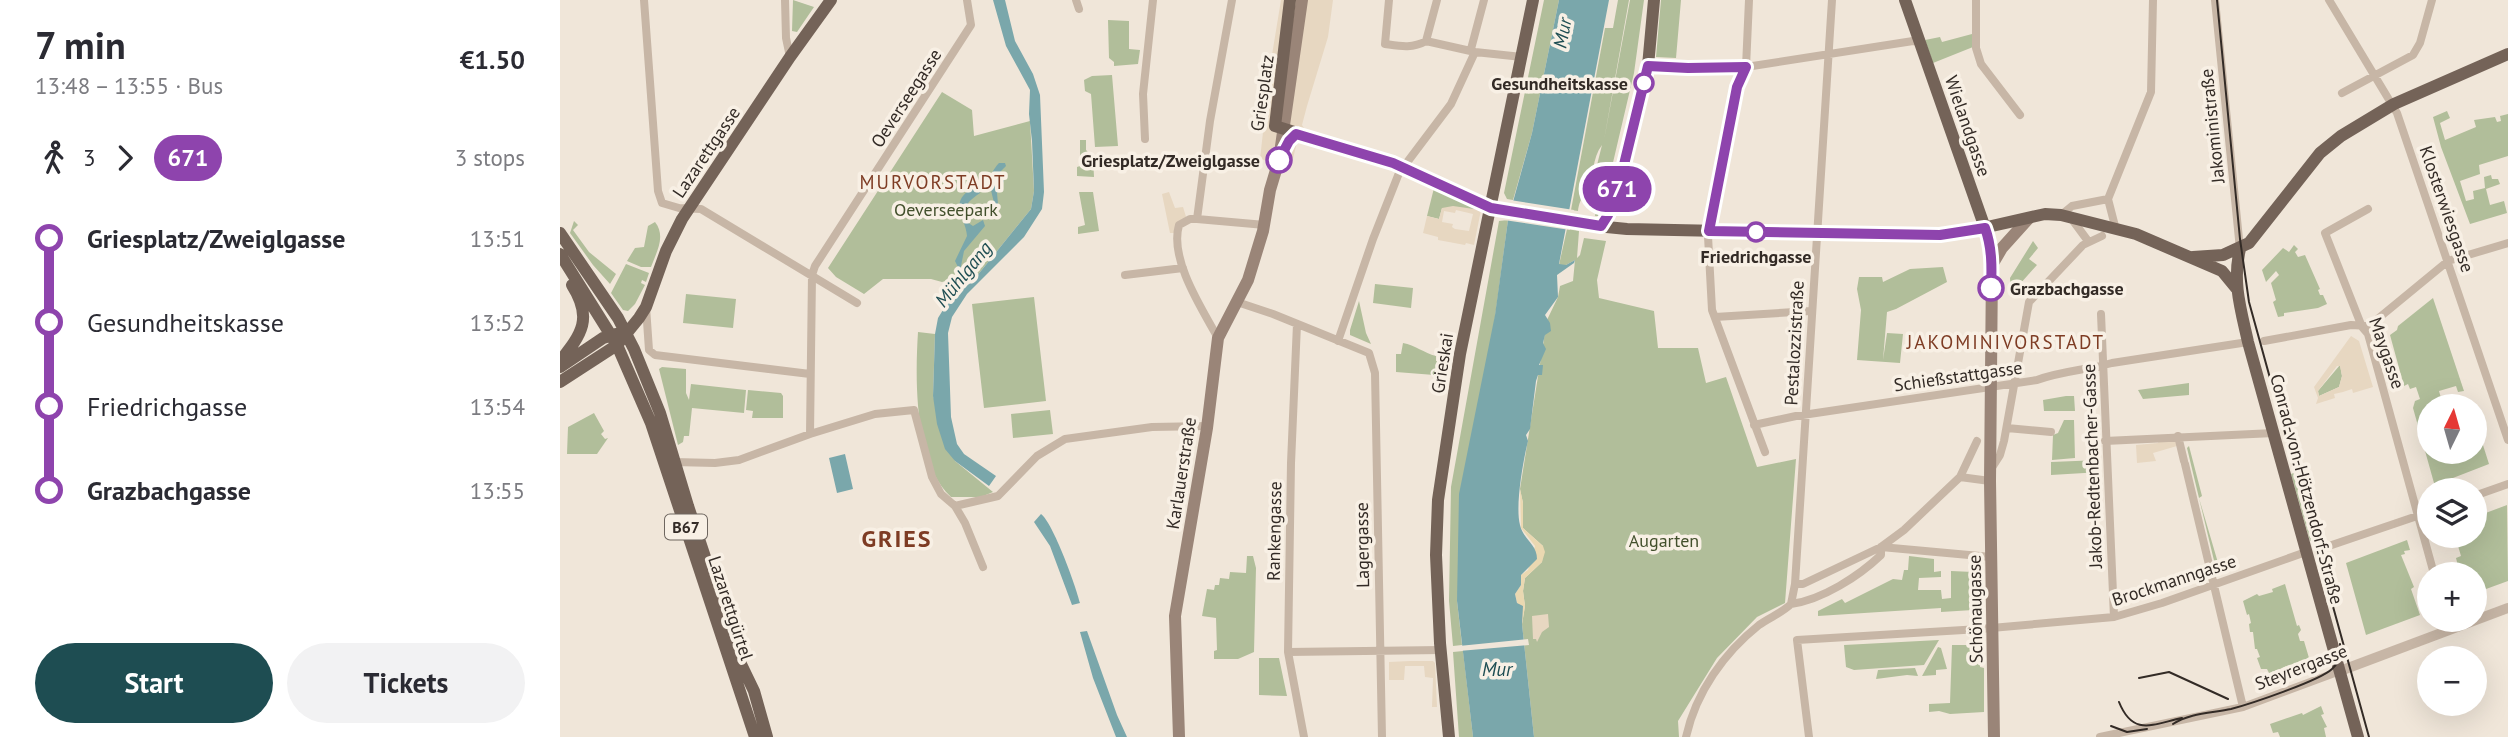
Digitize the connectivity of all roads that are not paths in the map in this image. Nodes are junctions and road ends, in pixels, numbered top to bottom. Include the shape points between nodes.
1 (644, 0) edge
2 (785, 0) edge
3 (831, 0) edge
4 (967, 0) edge
5 (1153, 0) edge
6 (1232, 0) edge
7 (1290, 0) edge
8 (1302, 0) edge
9 (1389, 0) edge
10 (1437, 0) edge
11 (1484, 0) edge
12 (1533, 0) edge
13 (1654, 0) edge
14 (1832, 0) edge
15 (1905, 0) edge
16 (1976, 0) edge
17 (2153, 0) edge
18 (2215, 0) edge
19 (2329, 0) edge
20 (2432, 0) edge
21 (1749, 4) edge
22 (1426, 41) junction
23 (1920, 41) junction
24 (1473, 50) junction
25 (1829, 54) junction
26 (2508, 54) edge
27 (790, 57) junction
28 (1522, 57) junction
29 (1648, 66) junction
30 (1746, 67) junction
31 (2376, 75) junction
32 (2342, 93) dead end
33 (2394, 104) junction
34 (2020, 115) dead end
35 (1285, 130) junction
36 (1145, 139) dead end
37 (1402, 167) junction
38 (1270, 190) junction
39 (2108, 199) junction
40 (1491, 208) junction
41 (688, 209) junction
42 (2368, 209) dead end
43 (2066, 217) junction
44 (2029, 218) junction
45 (1197, 219) junction
46 (1265, 225) junction
47 (1601, 226) junction
48 (1985, 228) junction
49 (2116, 230) junction
50 (1709, 231) junction
51 (1817, 232) junction
52 (560, 233) edge
53 (2102, 236) dead end
54 (2088, 241) junction
55 (2508, 243) edge
56 (2240, 249) junction
57 (560, 254) edge
58 (2189, 257) junction
59 (2448, 261) junction
60 (1992, 266) junction
61 (560, 268) edge
62 (1183, 268) junction
63 (812, 275) junction
64 (1125, 275) dead end
65 (2236, 288) junction
66 (1237, 302) junction
67 (857, 303) dead end
68 (646, 307) junction
69 (1811, 311) junction
70 (2101, 314) dead end
71 (1715, 317) junction
72 (1297, 324) junction
73 (2362, 327) junction
74 (627, 333) junction
75 (1218, 338) junction
76 (614, 340) junction
77 (1338, 341) junction
78 (2264, 341) dead end
79 (2248, 342) junction
80 (600, 356) junction
81 (560, 361) edge
82 (2103, 366) junction
83 (560, 368) edge
84 (630, 374) junction
85 (810, 374) junction
86 (560, 382) edge
87 (2015, 383) junction
88 (1992, 385) junction
89 (1805, 415) junction
90 (1754, 425) junction
91 (1208, 426) junction
92 (2007, 428) junction
93 (2051, 432) dead end
94 (2274, 433) junction
95 (810, 434) junction
96 (2178, 436) junction
97 (2508, 440) edge
98 (1977, 441) dead end
99 (2105, 441) junction
100 (1765, 452) dead end
101 (674, 462) junction
102 (1991, 475) junction
103 (1960, 477) junction
104 (2508, 484) edge
105 (2487, 491) edge
106 (955, 506) junction
107 (2417, 511) edge
108 (2417, 515) edge
109 (1881, 547) junction
110 (2320, 549) dead end
111 (2306, 552) junction
112 (1991, 557) junction
113 (983, 567) dead end
114 (1795, 584) junction
115 (2213, 585) junction
116 (1791, 604) junction
117 (2508, 608) edge
118 (2487, 614) edge
119 (2114, 617) junction
120 (1992, 628) junction
121 (2432, 632) edge
122 (1379, 650) junction
123 (1441, 650) junction
124 (1288, 652) junction
125 (2340, 671) junction
126 (2243, 707) junction
127 (755, 737) edge
128 (767, 737) edge
129 (1179, 737) edge
130 (1304, 737) edge
131 (1382, 737) edge
132 (1449, 737) edge
133 (1686, 737) edge
134 (1809, 737) edge
135 (1994, 737) edge
136 (2100, 737) edge
137 (2358, 737) edge

1 - 41 street via 659,191 662,203
2 - 27 street
3 - 27 main road, Lazarettgasse
4 - 63 street, Oeverseegasse via 971,25
5 - 36 street via 1143,94
6 - 45 street
7 - 35 main road, Griesplatz
8 - 35 main road, Griesplatz
9 - 22 street via 1385,44 1407,47
10 - 22 street
11 - 24 street
12 - 28 main road, Grieskai
13 - 29 main road
14 - 25 street, Pestalozzistraße
15 - 23 main road, Wielandgasse
16 - 34 street via 1976,48 1981,64
17 - 39 street via 2151,92
18 - 56 street, Jakoministraße
19 - 31 street, Klosterwiesgasse
20 - 31 street via 2418,50
21 - 30 street
22 - 24 street
23 - 25 street
23 - 48 main road, Wielandgasse
24 - 28 street
24 - 37 street via 1451,104
25 - 30 street
25 - 51 street, Pestalozzistraße
26 - 33 main road
27 - 41 main road, Lazarettgasse
28 - 40 main road, Grieskai
29 - 30 street
29 - 47 main road via 1620,181
30 - 50 street via 1737,87
31 - 32 street
31 - 33 street, Klosterwiesgasse
33 - 56 main road via 2319,153
33 - 59 street, Klosterwiesgasse
35 - 37 main road
35 - 38 main road, Griesplatz
35 - 38 main road, Griesplatz
37 - 40 main road
37 - 77 street
38 - 46 main road, Griesplatz
39 - 43 street via 2072,206
39 - 49 street
40 - 47 main road
40 - 123 main road, Grieskai via 1438,500
41 - 63 street via 701,209
41 - 68 main road, Lazarettgasse via 666,251
42 - 73 street, Maygasse via 2325,233
43 - 44 main road via 2045,214
43 - 49 main road
43 - 54 street
44 - 48 main road
44 - 60 main road
45 - 46 street
45 - 62 street via 1178,225
46 - 66 main road, Karlauerstraße
47 - 50 main road
48 - 51 main road via 1940,235
48 - 60 main road, Wielandgasse
49 - 58 main road
50 - 51 main road
50 - 71 street
51 - 69 street, Pestalozzistraße
52 - 74 main road, B67
53 - 54 street, Schönaugasse
54 - 87 street, Schönaugasse via 2029,302
55 - 59 street
56 - 58 main road
56 - 65 main road, Conrad-von-Hötzendorf-Straße
57 - 76 main road, B67
58 - 65 main road via 2222,271
59 - 73 street
59 - 97 street, Klosterwiesgasse
60 - 88 main road, Wielandgasse
61 - 81 main road via 584,312 581,332
62 - 64 street
62 - 75 street
63 - 67 street
63 - 85 street, Oeverseegasse
65 - 79 main road, Conrad-von-Hötzendorf-Straße
66 - 72 street
66 - 75 main road, Karlauerstraße
68 - 74 main road, Lazarettgasse
68 - 85 street via 649,350 655,355
69 - 71 street
69 - 89 street, Pestalozzistraße
70 - 82 street, Jakob-Redtenbacher-Gasse
71 - 90 street
72 - 77 street
72 - 124 street, Rankengasse
73 - 78 street via 2351,325
73 - 107 street, Maygasse via 2368,334
74 - 76 main road
74 - 101 main road, Lazarettgürtel / B67 via 660,413
75 - 91 main road, Karlauerstraße
76 - 80 main road
76 - 83 main road
76 - 84 main road, Lazarettgürtel / B67
77 - 122 street, Lagergasse via 1369,353 1375,373
79 - 82 street, Schießstattgasse
79 - 94 main road, Conrad-von-Hötzendorf-Straße
80 - 84 main road via 612,359
80 - 86 main road
82 - 87 street, Schießstattgasse
82 - 99 street, Jakob-Redtenbacher-Gasse
84 - 127 main road, Lazarettgürtel / B67 via 651,423
85 - 95 street, Oeverseegasse
87 - 88 street, Schießstattgasse
87 - 92 street, Schönaugasse
88 - 89 street, Schießstattgasse
88 - 102 main road, Wielandgasse
89 - 90 street, Schießstattgasse
89 - 114 street, Pestalozzistraße
90 - 100 street
91 - 106 street via 1152,427 1065,439 1037,456 998,496
91 - 129 main road, Karlauerstraße via 1175,616
92 - 93 street
92 - 102 street, Schönaugasse
94 - 96 street
94 - 111 main road, Conrad-von-Hötzendorf-Straße
95 - 101 street via 739,460
95 - 106 street via 875,414 914,410 932,477 941,494
96 - 99 street
96 - 115 street
98 - 103 street
99 - 119 street, Jakob-Redtenbacher-Gasse
101 - 128 main road, Lazarettgürtel / B67
102 - 103 street
102 - 112 main road, Schönaugasse
103 - 109 street
104 - 105 street
106 - 113 street
108 - 110 street
109 - 112 street
109 - 114 street
109 - 116 street via 1881,555 1857,576 1805,602
111 - 115 street, Brockmanngasse
111 - 125 main road, Conrad-von-Hötzendorf-Straße
112 - 120 main road, Schönaugasse
114 - 116 street, Pestalozzistraße
115 - 119 street, Brockmanngasse
115 - 126 street
116 - 133 street via 1759,625 1717,668 1690,719
117 - 118 street, Steyrergasse
119 - 120 street, Brockmanngasse
120 - 134 street, Brockmanngasse via 1797,640
120 - 135 main road, Schönaugasse
121 - 125 street, Steyrergasse
122 - 123 street
122 - 124 street
122 - 131 street, Lagergasse
123 - 132 main road, Grieskai
124 - 130 street, Rankengasse
125 - 126 street, Steyrergasse
125 - 137 main road, Conrad-von-Hötzendorf-Straße
126 - 136 street, Steyrergasse

